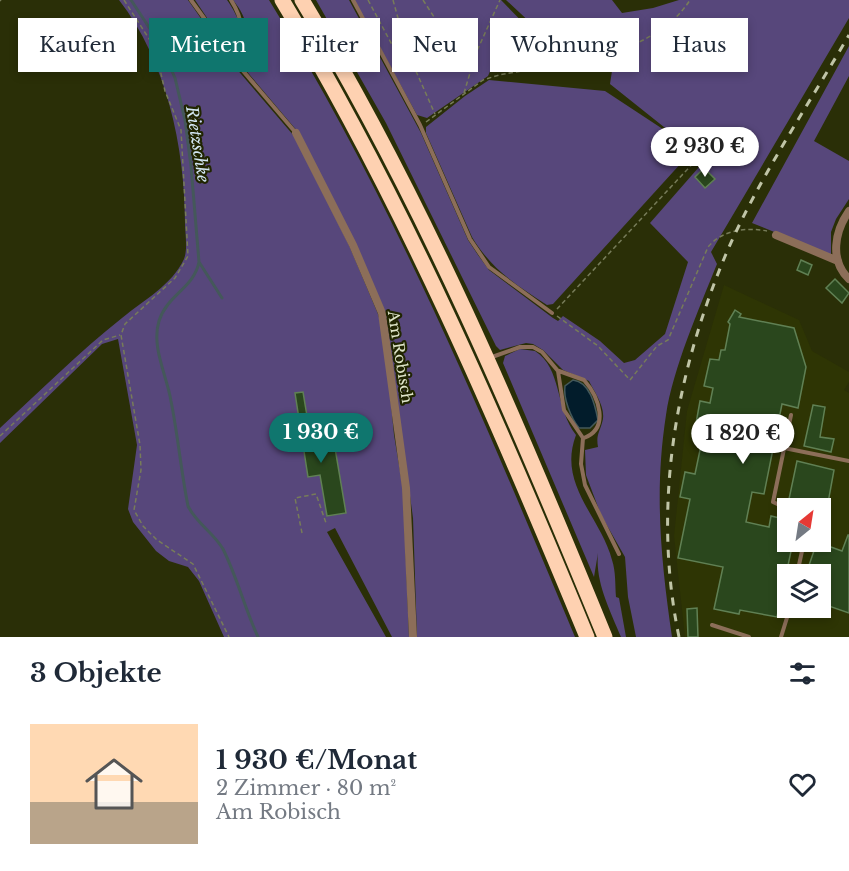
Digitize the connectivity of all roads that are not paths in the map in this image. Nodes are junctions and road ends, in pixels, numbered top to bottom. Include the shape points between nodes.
1 (191, 0) edge
2 (231, 0) edge
3 (282, 0) edge
4 (302, 0) edge
5 (353, 0) edge
6 (204, 18) edge
7 (240, 18) edge
8 (245, 72) edge
9 (296, 133) joint
10 (849, 211) edge
11 (776, 235) road end
12 (838, 261) junction
13 (849, 279) edge
14 (552, 313) road end
15 (488, 358) junction
16 (558, 371) junction
17 (791, 415) dead end
18 (583, 438) junction
19 (784, 448) junction
20 (849, 461) edge
21 (777, 504) edge
22 (619, 554) dead end
23 (787, 618) edge
24 (712, 625) dead end
25 (413, 637) edge
26 (586, 637) edge
27 (605, 637) edge
28 (749, 637) edge
29 (781, 637) edge

1 - 6 lane, Am Robisch
2 - 7 lane
3 - 26 highway via 361,138 461,341
4 - 15 highway via 377,128
5 - 14 lane via 420,125 470,239 500,276
8 - 9 lane, Am Robisch
9 - 25 street, Am Robisch via 353,245 382,313 406,488
10 - 12 street via 837,234
11 - 12 street
12 - 13 street
15 - 16 lane via 529,346 542,352
15 - 27 highway
16 - 18 lane via 564,410
16 - 18 lane via 584,380 600,413 594,433
17 - 19 lane
18 - 22 lane via 581,464 585,485
19 - 20 lane
19 - 21 lane via 773,502
23 - 29 lane
24 - 28 lane

